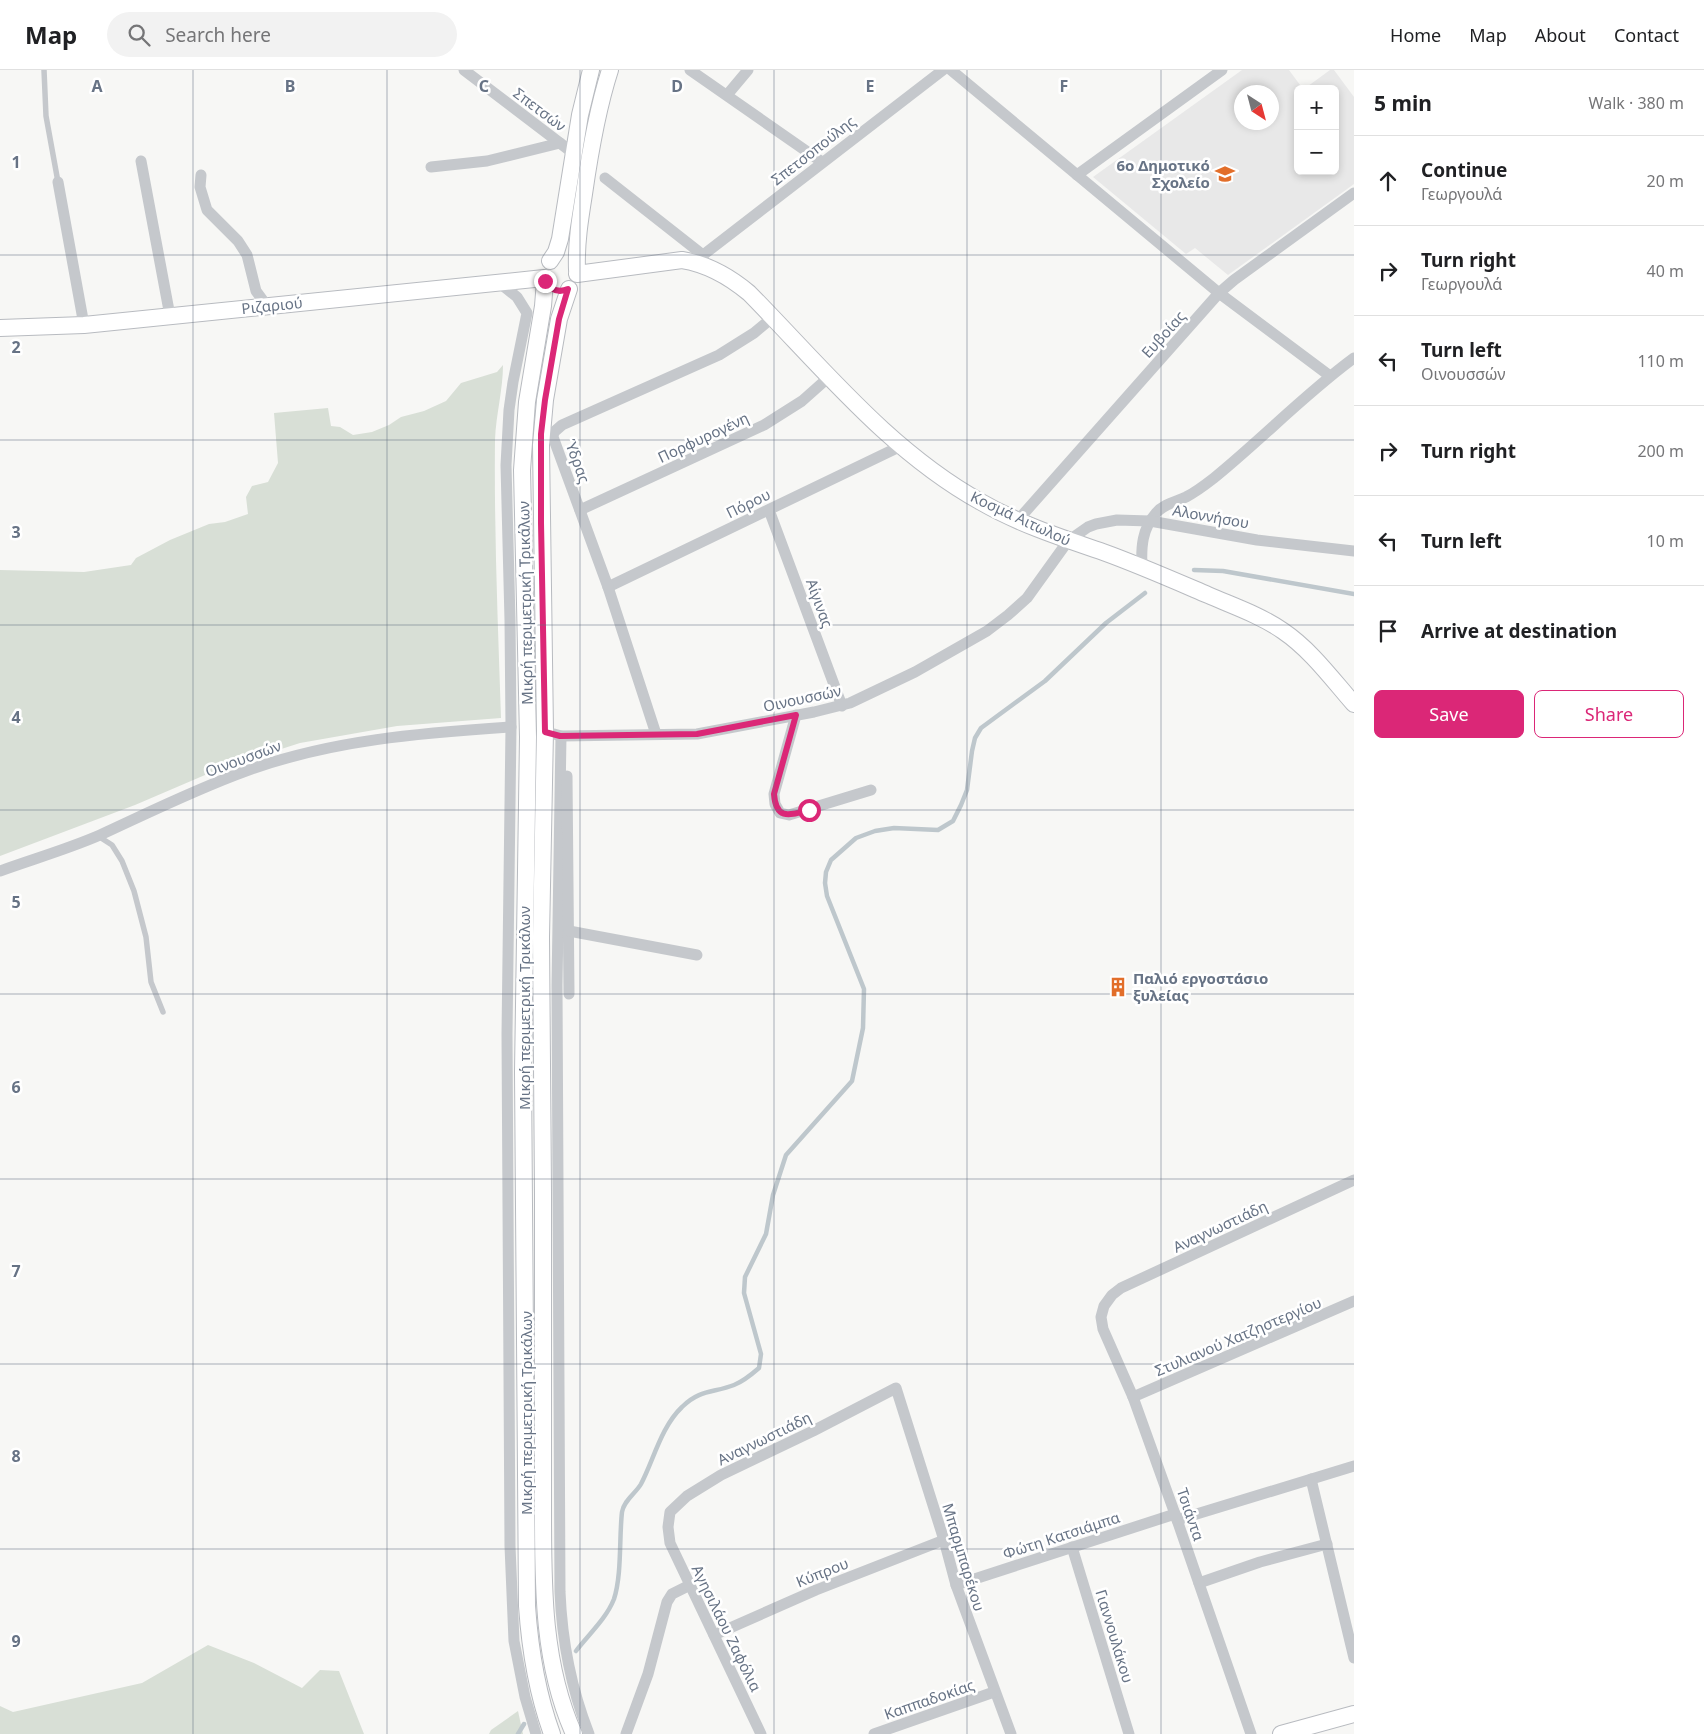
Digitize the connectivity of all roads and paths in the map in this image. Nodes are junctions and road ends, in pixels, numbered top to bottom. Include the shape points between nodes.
1 (44, 70) edge
2 (464, 70) edge
3 (591, 70) edge
4 (610, 70) edge
5 (690, 70) edge
6 (748, 70) edge
7 (943, 70) edge
8 (951, 70) edge
9 (1222, 70) edge
10 (727, 96) junction
11 (567, 148) junction
12 (141, 161) dead end
13 (822, 162) junction
14 (431, 167) dead end
15 (201, 175) dead end
16 (1077, 175) junction
17 (605, 178) dead end
18 (58, 182) joint
19 (1354, 193) edge
20 (550, 260) junction
21 (703, 261) junction
22 (577, 272) junction
23 (545, 280) junction
24 (497, 282) junction
25 (568, 289) junction
26 (1219, 293) junction
27 (267, 306) junction
28 (170, 316) junction
29 (773, 317) junction
30 (84, 324) junction
31 (0, 328) edge
32 (1354, 358) edge
33 (1330, 376) junction
34 (829, 377) junction
35 (901, 446) junction
36 (580, 510) junction
37 (769, 510) junction
38 (1018, 520) junction
39 (1150, 521) junction
40 (1068, 541) junction
41 (1354, 551) edge
42 (1142, 567) junction
43 (608, 587) junction
44 (1354, 704) edge
45 (842, 706) junction
46 (796, 715) junction
47 (511, 727) junction
48 (558, 734) junction
49 (656, 734) junction
50 (871, 790) dead end
51 (98, 836) junction
52 (0, 871) edge
53 (569, 931) junction
54 (697, 955) dead end
55 (569, 994) dead end
56 (163, 1012) dead end
57 (1354, 1180) edge
58 (1354, 1302) edge
59 (1104, 1306) joint
60 (896, 1388) joint
61 (1133, 1397) junction
62 (1354, 1466) edge
63 (1311, 1479) junction
64 (1176, 1517) junction
65 (668, 1535) joint
66 (944, 1540) junction
67 (1327, 1544) junction
68 (1072, 1548) junction
69 (1199, 1583) junction
70 (690, 1585) junction
71 (956, 1585) junction
72 (714, 1635) junction
73 (1354, 1658) edge
74 (994, 1692) junction
75 (1354, 1714) edge
76 (536, 1734) edge
77 (552, 1734) edge
78 (574, 1734) edge
79 (589, 1734) edge
80 (626, 1734) edge
81 (761, 1734) edge
82 (874, 1734) edge
83 (1010, 1734) edge
84 (1129, 1734) edge
85 (1251, 1734) edge
86 (1281, 1734) edge

1 - 18 lane via 46,116
2 - 11 street, Σπετσών
3 - 11 main road, Μικρή περιμετρική Τρικάλων via 580,115
4 - 22 main road, Μικρή περιμετρική Τρικάλων via 588,164 578,236
5 - 10 street
6 - 10 street
7 - 13 street, Σπετσοπούλης
8 - 16 street
9 - 16 street
10 - 13 street
11 - 14 street
11 - 20 main road, Μικρή περιμετρική Τρικάλων via 560,239
12 - 28 street
13 - 21 street, Σπετσοπούλης
15 - 27 street via 200,187 207,210 238,241 247,255 256,291
16 - 26 street
17 - 21 street
18 - 30 street
19 - 26 street, Ευβοίας
20 - 22 main road via 567,258
20 - 23 main road, Μικρή περιμετρική Τρικάλων via 545,268
21 - 22 main road, Κοσμά Αιτωλού via 682,260
21 - 29 main road, Κοσμά Αιτωλού via 738,284
22 - 25 main road, Μικρή περιμετρική Τρικάλων via 576,281
23 - 24 main road, Ριζαριού
23 - 25 main road via 555,290
23 - 77 main road, Μικρή περιμετρική Τρικάλων via 522,456 528,737 523,1072 527,1606 536,1675
24 - 27 main road, Ριζαριού
24 - 47 street via 517,296 527,313 513,382 507,448
25 - 48 main road, Μικρή περιμετρική Τρικάλων via 559,319 541,434 541,506
26 - 33 street
26 - 38 street, Ευβοίας
27 - 28 main road, Ριζαριού
28 - 30 main road, Ριζαριού
29 - 34 main road, Κοσμά Αιτωλού
29 - 36 street, Ύδρας via 719,355 562,425 554,432 553,437
30 - 31 main road, Ριζαριού
32 - 33 street
33 - 39 street via 1215,477 1160,509
34 - 35 main road, Κοσμά Αιτωλού
34 - 36 street, Πορφυρογένη via 802,401 764,424
35 - 37 street, Πόρου
35 - 38 main road, Κοσμά Αιτωλού via 945,480
36 - 43 street, Ύδρας
37 - 43 street, Πόρου
37 - 45 street, Αίγινας
38 - 40 main road, Κοσμά Αιτωλού
39 - 40 street, Αλοννήσου via 1117,520 1096,524
39 - 41 street, Αλοννήσου via 1256,540
39 - 42 street via 1143,536
40 - 42 main road, Κοσμά Αιτωλού
40 - 45 street, Οινουσσών via 1027,598 987,631 915,672
42 - 44 main road, Κοσμά Αιτωλού via 1256,615 1283,631 1307,651
43 - 49 street, Ύδρας
45 - 46 street, Οινουσσών
46 - 49 street, Οινουσσών via 697,734
46 - 50 street via 774,794 776,809 789,815
47 - 51 street, Οινουσσών via 364,740 289,757 246,770
47 - 76 street via 507,1034 511,1578 515,1652
48 - 49 street, Οινουσσών
48 - 53 street
48 - 78 main road, Μικρή περιμετρική Τρικάλων via 541,937 543,1562 550,1651
48 - 79 street via 560,1592 570,1672
51 - 52 street, Οινουσσών
51 - 56 lane via 112,845 134,891 146,937 151,982
53 - 54 street
53 - 55 street
57 - 59 street, Αναγνωστιάδη via 1121,1288
58 - 61 street, Στυλιανού Χατζηστεργίου
59 - 61 street, Τσιάντα via 1101,1317 1103,1329
60 - 65 street, Αναγνωστιάδη via 721,1475 687,1496 670,1512
60 - 66 street, Μπαρμπαρέκου
61 - 64 street, Τσιάντα
62 - 63 street, Φώτη Κατσιάμπα
63 - 64 street, Φώτη Κατσιάμπα
63 - 67 street
64 - 68 street, Φώτη Κατσιάμπα
64 - 69 street, Τσιάντα
65 - 70 street, Αγησιλάου Ζαφόλια
66 - 71 street, Μπαρμπαρέκου
66 - 72 street, Κύπρου via 816,1590
67 - 69 street
67 - 73 street
68 - 71 street, Φώτη Κατσιάμπα
68 - 84 street, Γιαννουλάκου
69 - 85 street, Τσιάντα
70 - 72 street, Αγησιλάου Ζαφόλια
70 - 80 street via 672,1594 667,1602 646,1681
71 - 74 street, Μπαρμπαρέκου
72 - 81 street, Αγησιλάου Ζαφόλια
74 - 82 street, Καππαδοκίας
74 - 83 street, Μπαρμπαρέκου
75 - 86 main road

